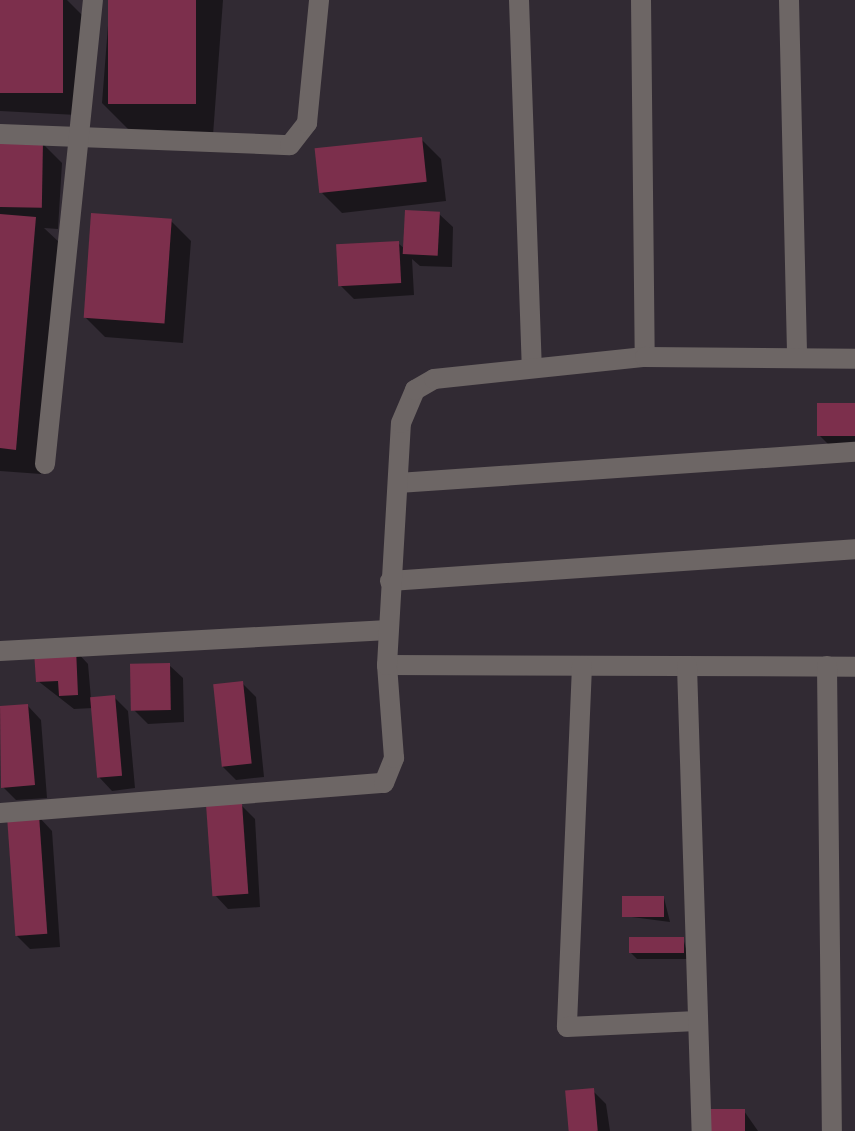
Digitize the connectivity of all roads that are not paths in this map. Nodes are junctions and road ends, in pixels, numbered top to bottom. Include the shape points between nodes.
1 (93, 0) edge
2 (319, 0) edge
3 (519, 0) edge
4 (641, 0) edge
5 (789, 0) edge
6 (0, 134) edge
7 (82, 139) junction
8 (645, 357) junction
9 (797, 358) junction
10 (855, 359) edge
11 (532, 367) junction
12 (855, 452) edge
13 (45, 464) dead end
14 (398, 483) junction
15 (855, 549) edge
16 (390, 581) junction
17 (388, 630) junction
18 (0, 651) edge
19 (387, 665) junction
20 (582, 666) junction
21 (687, 666) junction
22 (827, 666) junction
23 (855, 667) edge
24 (0, 813) edge
25 (697, 1021) junction
26 (702, 1131) edge
27 (832, 1131) edge

1 - 7 street
2 - 7 street via 307,123 290,145
3 - 11 street
4 - 8 street
5 - 9 street
6 - 7 street
7 - 13 street
8 - 9 street
8 - 11 street
9 - 10 street
11 - 14 street via 464,373 415,390 401,423
12 - 14 street
14 - 16 street
15 - 16 street
16 - 17 street
17 - 18 street
17 - 19 street
19 - 20 street
19 - 24 street via 394,758 384,783
20 - 21 street
20 - 25 street via 567,1027
21 - 22 street
21 - 25 street
22 - 23 street
22 - 27 street
25 - 26 street

